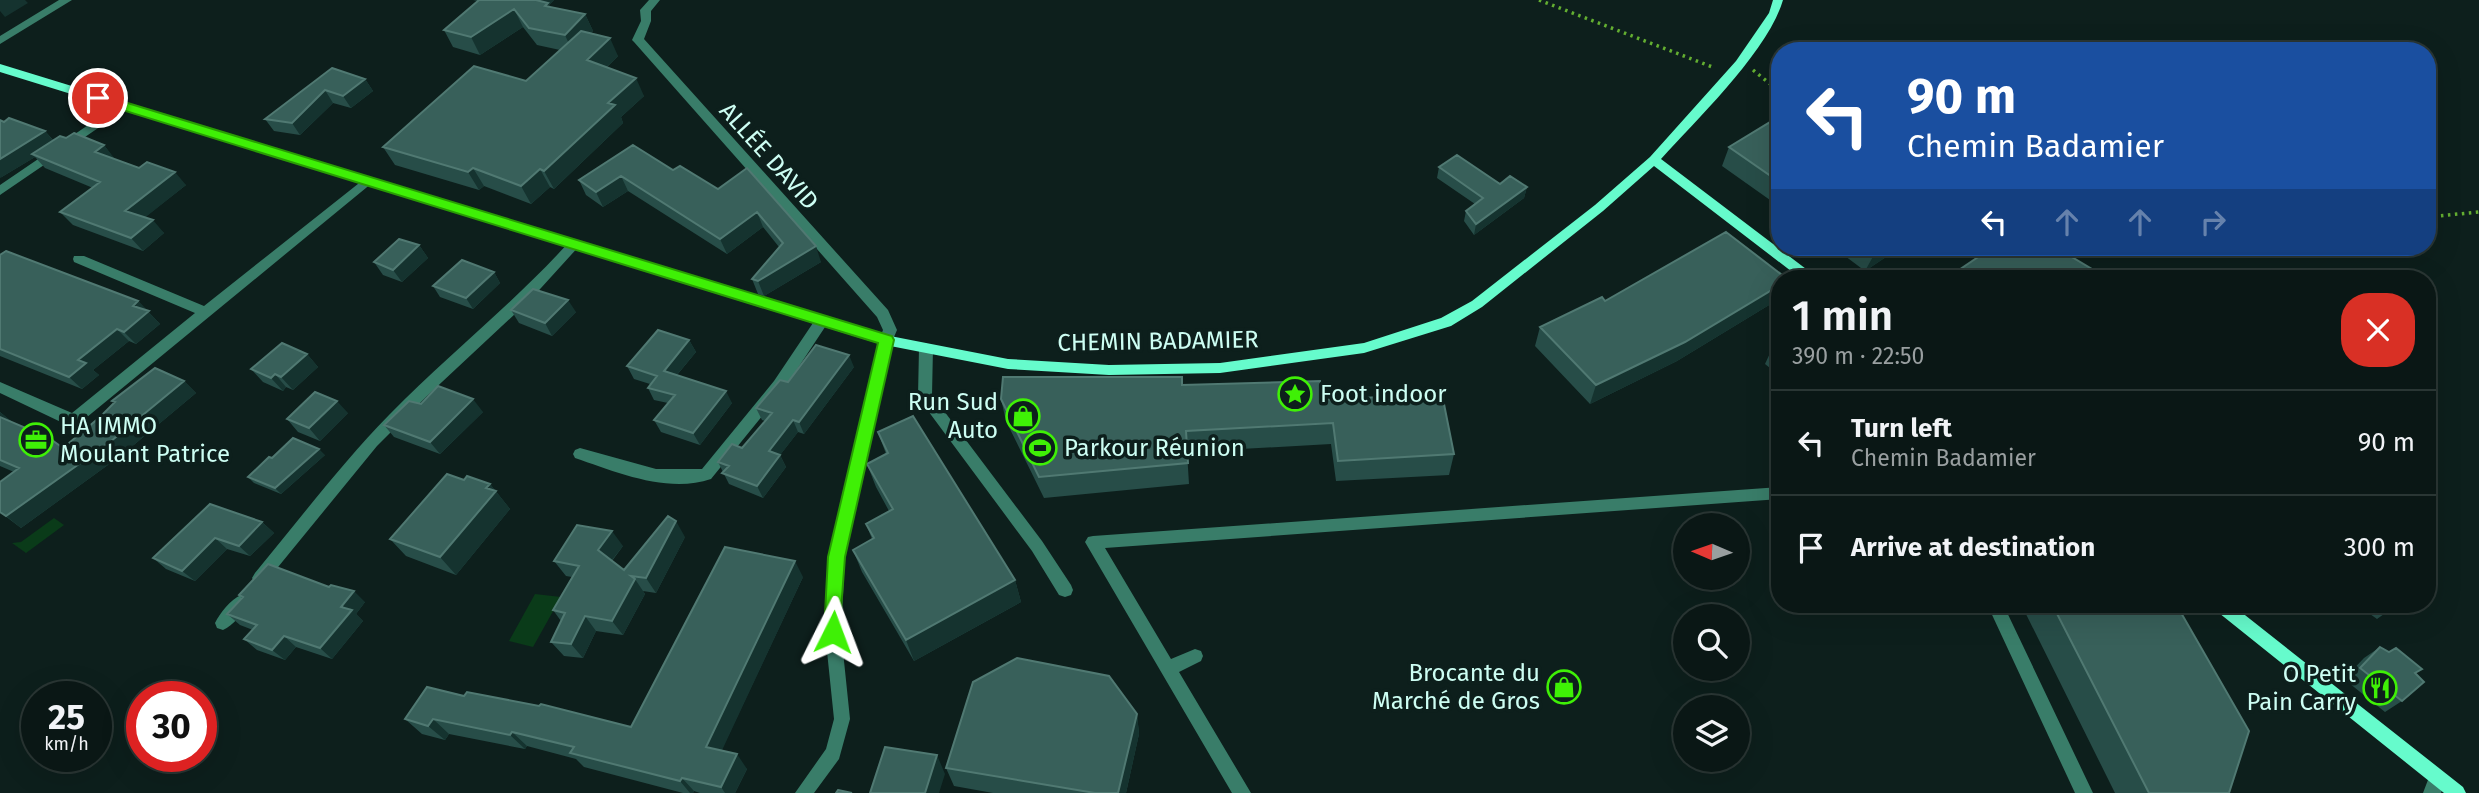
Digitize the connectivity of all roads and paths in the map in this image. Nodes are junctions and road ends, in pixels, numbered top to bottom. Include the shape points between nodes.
1 (67, 0) edge
2 (655, 0) edge
3 (1539, 0) edge
4 (1778, 0) edge
5 (0, 41) edge
6 (1740, 64) junction
7 (0, 68) edge
8 (1730, 75) junction
9 (1771, 85) edge
10 (122, 106) junction
11 (1654, 160) junction
12 (368, 180) junction
13 (0, 191) edge
14 (2479, 212) edge
15 (2436, 216) edge
16 (575, 244) junction
17 (1771, 249) edge
18 (1780, 256) edge
19 (79, 259) dead end
20 (1798, 270) edge
21 (207, 313) junction
22 (822, 321) junction
23 (886, 340) junction
24 (926, 348) junction
25 (0, 387) edge
26 (580, 454) dead end
27 (1771, 494) edge
28 (1065, 590) dead end
29 (1999, 613) edge
30 (2231, 613) edge
31 (223, 623) dead end
32 (1195, 656) dead end
33 (1168, 669) junction
34 (2434, 785) edge
35 (804, 793) edge
36 (1242, 793) edge
37 (2084, 793) edge
38 (2457, 793) edge

1 - 5 street
2 - 23 street, ALLÉE DAVID via 645,10 638,40 883,314 890,330
3 - 8 path
4 - 6 street, CHEMIN BADAMIER
6 - 8 street, CHEMIN BADAMIER
6 - 9 path
7 - 10 street, CHEMIN BADAMIER
8 - 11 street, CHEMIN BADAMIER
10 - 12 street, CHEMIN BADAMIER
10 - 13 street
11 - 17 street
11 - 24 street, CHEMIN BADAMIER via 1477,304 1446,322 1364,348 1220,368 1109,370 1008,364
12 - 16 street, CHEMIN BADAMIER
12 - 21 street
14 - 15 path
16 - 22 street, CHEMIN BADAMIER
16 - 31 street via 513,310 372,443
18 - 20 street
19 - 21 street
21 - 25 street via 76,418 68,419
22 - 23 street, CHEMIN BADAMIER
22 - 26 street via 779,385 706,475 649,477
23 - 24 street, CHEMIN BADAMIER
23 - 35 street via 837,557 833,632 842,719 833,753
24 - 28 street via 925,396 1037,545
27 - 33 street via 1093,542
29 - 37 street
30 - 34 street
32 - 33 street
33 - 36 street
34 - 38 street

